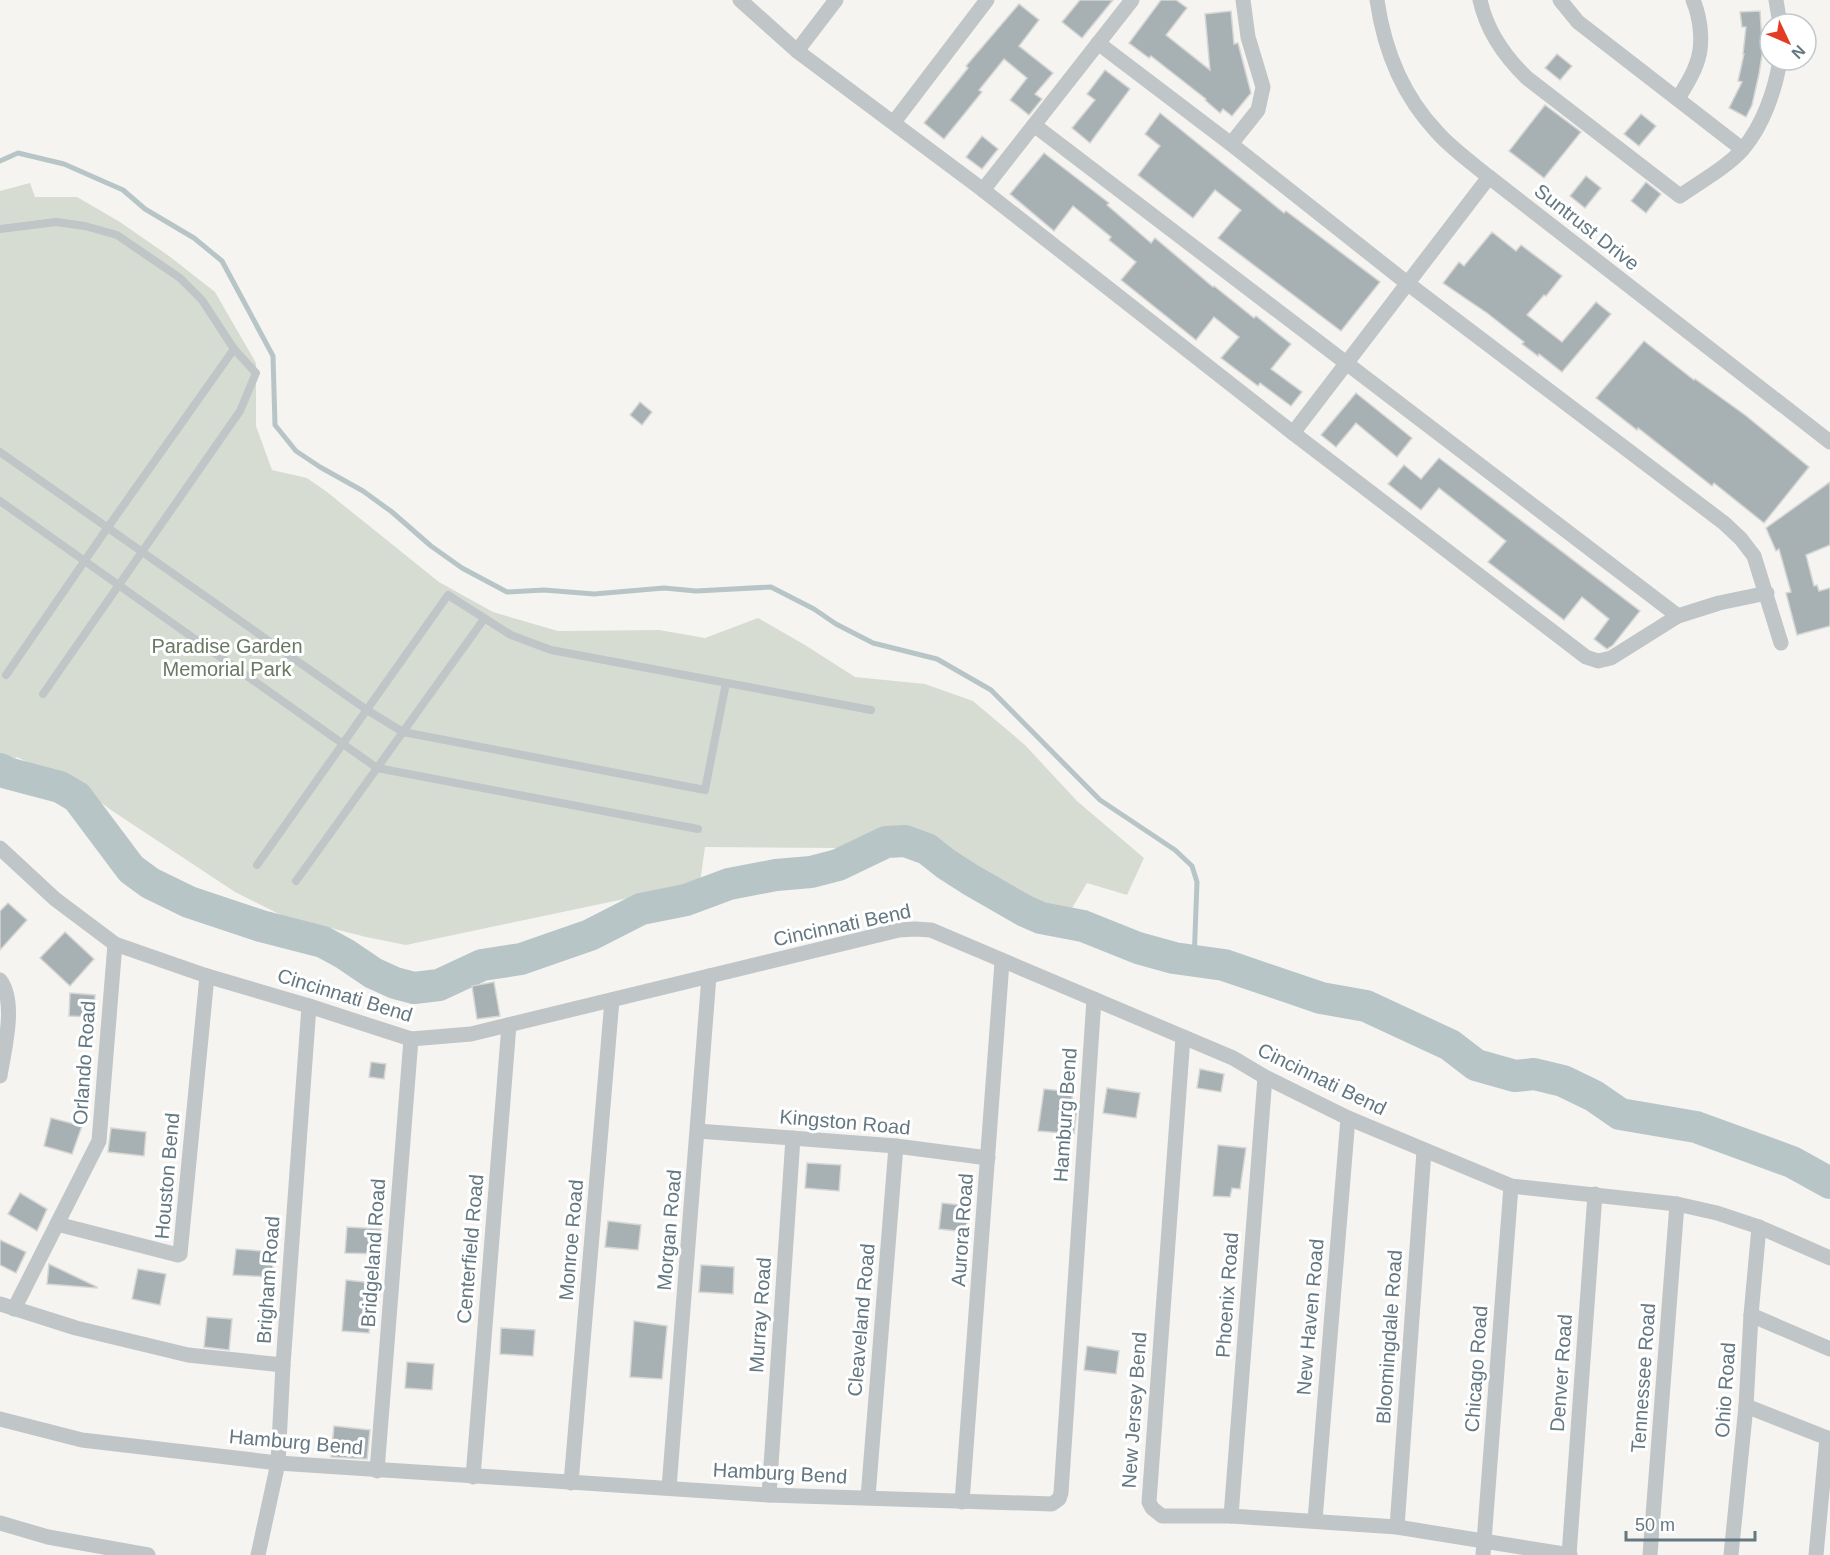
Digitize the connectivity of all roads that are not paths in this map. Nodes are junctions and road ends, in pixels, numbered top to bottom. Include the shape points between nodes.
1 (740, 0) edge
2 (836, 0) edge
3 (987, 0) edge
4 (1131, 0) edge
5 (1243, 0) edge
6 (1377, 0) edge
7 (1480, 0) edge
8 (1560, 0) edge
9 (1693, 0) edge
10 (1098, 43) junction
11 (796, 51) junction
12 (1777, 72) edge
13 (1678, 99) junction
14 (894, 122) junction
15 (1034, 125) junction
16 (1231, 144) junction
17 (1742, 149) junction
18 (1489, 177) junction
19 (983, 190) junction
20 (0, 229) edge
21 (1407, 283) junction
22 (234, 349) junction
23 (1347, 363) junction
24 (1293, 433) junction
25 (1829, 438) edge
26 (0, 452) edge
27 (0, 501) edge
28 (108, 527) junction
29 (142, 551) junction
30 (84, 560) junction
31 (119, 585) junction
32 (1767, 592) junction
33 (1678, 616) junction
34 (484, 619) junction
35 (1781, 643) dead end
36 (6, 675) dead end
37 (726, 683) junction
38 (43, 694) dead end
39 (367, 710) junction
40 (871, 710) dead end
41 (403, 732) junction
42 (343, 744) junction
43 (377, 768) junction
44 (698, 829) dead end
45 (0, 848) edge
46 (257, 865) dead end
47 (296, 881) dead end
48 (115, 944) junction
49 (1002, 962) junction
50 (207, 976) junction
51 (709, 976) junction
52 (0, 980) edge
53 (1094, 999) junction
54 (612, 1000) junction
55 (309, 1006) junction
56 (509, 1025) junction
57 (1183, 1037) junction
58 (411, 1039) junction
59 (0, 1076) edge
60 (1265, 1077) junction
61 (1348, 1118) junction
62 (698, 1131) junction
63 (793, 1138) junction
64 (896, 1146) junction
65 (1424, 1151) junction
66 (988, 1158) junction
67 (1511, 1186) junction
68 (1594, 1194) junction
69 (1677, 1204) junction
70 (57, 1224) junction
71 (1759, 1227) junction
72 (1830, 1258) edge
73 (7, 1306) edge
74 (1751, 1315) junction
75 (1830, 1349) edge
76 (283, 1365) junction
77 (1746, 1407) junction
78 (0, 1419) edge
79 (1828, 1439) edge
80 (278, 1463) junction
81 (377, 1471) junction
82 (473, 1477) junction
83 (572, 1483) junction
84 (669, 1488) junction
85 (769, 1495) junction
86 (868, 1497) junction
87 (962, 1502) junction
88 (1231, 1516) junction
89 (1315, 1520) junction
90 (0, 1523) edge
91 (1396, 1527) junction
92 (1484, 1548) edge
93 (148, 1555) edge
94 (258, 1555) edge
95 (1569, 1555) edge
96 (1650, 1555) edge
97 (1731, 1555) edge
98 (1816, 1555) edge

1 - 11 street
2 - 11 street
3 - 14 street
4 - 10 street
5 - 16 street via 1248,37 1263,87 1258,110
6 - 18 street, Suntrust Drive via 1388,48 1420,113 1438,134
7 - 17 street via 1493,35 1507,58 1527,78 1680,196
8 - 13 street via 1578,22
9 - 13 street via 1700,27 1699,54
10 - 15 street
10 - 16 street
11 - 14 street
12 - 17 street via 1758,127
13 - 17 street
14 - 19 street
15 - 19 street
15 - 23 street
16 - 21 street
18 - 21 street
18 - 25 street, Suntrust Drive
19 - 24 street
20 - 22 lane via 56,222 117,234 180,278 202,300
21 - 23 street
21 - 32 street via 1724,523 1754,556
22 - 28 lane
22 - 29 lane via 256,374 240,411
23 - 24 street
23 - 33 street
24 - 33 street via 1586,657 1598,661 1611,658
26 - 28 lane
27 - 30 lane
28 - 29 lane
28 - 30 lane
29 - 31 lane
29 - 39 lane
30 - 31 lane
30 - 36 lane
31 - 38 lane
31 - 42 lane
32 - 33 street
32 - 35 street
34 - 37 lane via 525,642 551,650
34 - 39 lane via 448,595
34 - 41 lane
37 - 40 lane
37 - 41 lane via 705,790
39 - 41 lane
39 - 42 lane
41 - 43 lane
42 - 43 lane
42 - 46 lane
43 - 44 lane
43 - 47 lane
45 - 48 street, Cincinnati Bend via 55,899
48 - 50 street, Cincinnati Bend
48 - 70 street, Orlando Road via 99,1141
49 - 51 street, Cincinnati Bend via 931,930 915,929
49 - 53 street, Cincinnati Bend
49 - 66 street, Aurora Road
50 - 55 street, Cincinnati Bend
50 - 70 street, Houston Bend via 180,1254
51 - 54 street, Cincinnati Bend
51 - 62 street, Morgan Road
52 - 59 street via 8,996
53 - 57 street, Cincinnati Bend
53 - 87 street, Hamburg Bend via 1061,1493 1052,1504
54 - 56 street, Cincinnati Bend
54 - 83 street, Monroe Road
55 - 58 street, Cincinnati Bend
55 - 76 street, Brigham Road
56 - 58 street, Cincinnati Bend via 471,1035
56 - 82 street, Centerfield Road
57 - 60 street, Cincinnati Bend via 1233,1058
57 - 88 street, New Jersey Bend via 1149,1502 1162,1516
58 - 81 street, Bridgeland Road
60 - 61 street, Cincinnati Bend
60 - 88 street, Phoenix Road
61 - 65 street, Cincinnati Bend
61 - 89 street, New Haven Road
62 - 63 street, Kingston Road
62 - 84 street, Morgan Road
63 - 64 street, Kingston Road
63 - 85 street, Murray Road
64 - 66 street, Kingston Road
64 - 86 street, Cleaveland Road
65 - 67 street, Cincinnati Bend
65 - 91 street, Bloomingdale Road
66 - 87 street, Aurora Road
67 - 68 street, Cincinnati Bend
67 - 92 street, Chicago Road
68 - 69 street, Cincinnati Bend
68 - 95 street, Denver Road
69 - 71 street, Cincinnati Bend
69 - 96 street, Tennessee Road
70 - 73 street, Orlando Road
71 - 72 street, Cincinnati Bend
71 - 74 street, Ohio Road
73 - 76 street via 76,1328 188,1355
74 - 75 street
74 - 77 street, Ohio Road
76 - 80 street, Brigham Road
77 - 79 street
77 - 97 street, Ohio Road
78 - 80 street, Hamburg Bend via 82,1440
79 - 98 street
80 - 81 street, Hamburg Bend
80 - 94 street, Brigham Road
81 - 82 street, Hamburg Bend
82 - 83 street, Hamburg Bend
83 - 84 street, Hamburg Bend
84 - 85 street, Hamburg Bend
85 - 86 street, Hamburg Bend
86 - 87 street, Hamburg Bend
88 - 89 street, New Jersey Bend
89 - 91 street, New Jersey Bend
90 - 93 street via 48,1537
91 - 92 street, New Jersey Bend
92 - 95 street, New Jersey Bend

